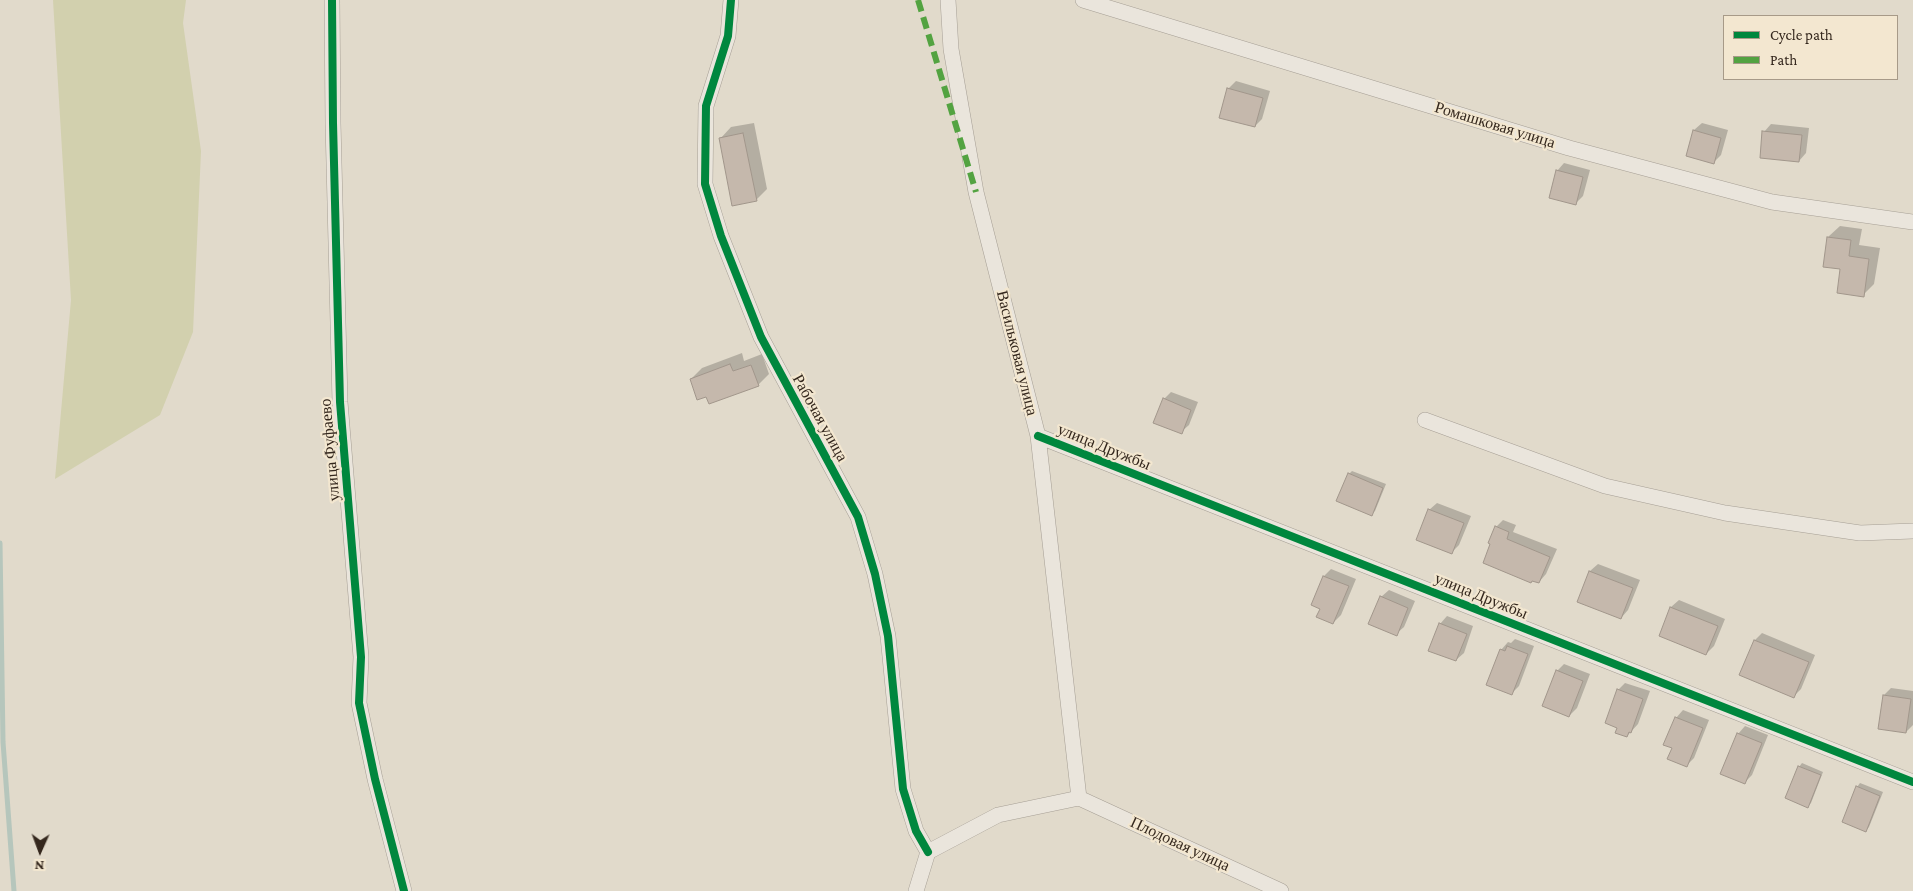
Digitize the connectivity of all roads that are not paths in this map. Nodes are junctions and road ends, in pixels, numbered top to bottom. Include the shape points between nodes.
1 (332, 0) edge
2 (731, 0) edge
3 (948, 0) edge
4 (1083, 0) edge
5 (1913, 222) edge
6 (1425, 420) dead end
7 (1038, 436) junction
8 (1913, 531) edge
9 (1913, 782) edge
10 (1079, 798) junction
11 (928, 852) junction
12 (404, 891) edge
13 (916, 891) edge
14 (1281, 891) edge

1 - 12 street, улица Фуфаево via 340,402 362,657 359,704
2 - 11 street, Рабочая улица via 728,36 706,106 705,184 721,236 760,337 858,517 875,574 888,636 903,789 916,831
3 - 7 street, Васильковая улица via 951,49 976,192
4 - 5 street, Ромашковая улица via 1570,148 1772,202
6 - 8 street via 1605,486 1725,513 1860,533
7 - 9 street, улица Дружбы
7 - 10 street, Васильковая улица
10 - 11 street via 998,815
10 - 14 street, Плодовая улица
11 - 13 street

